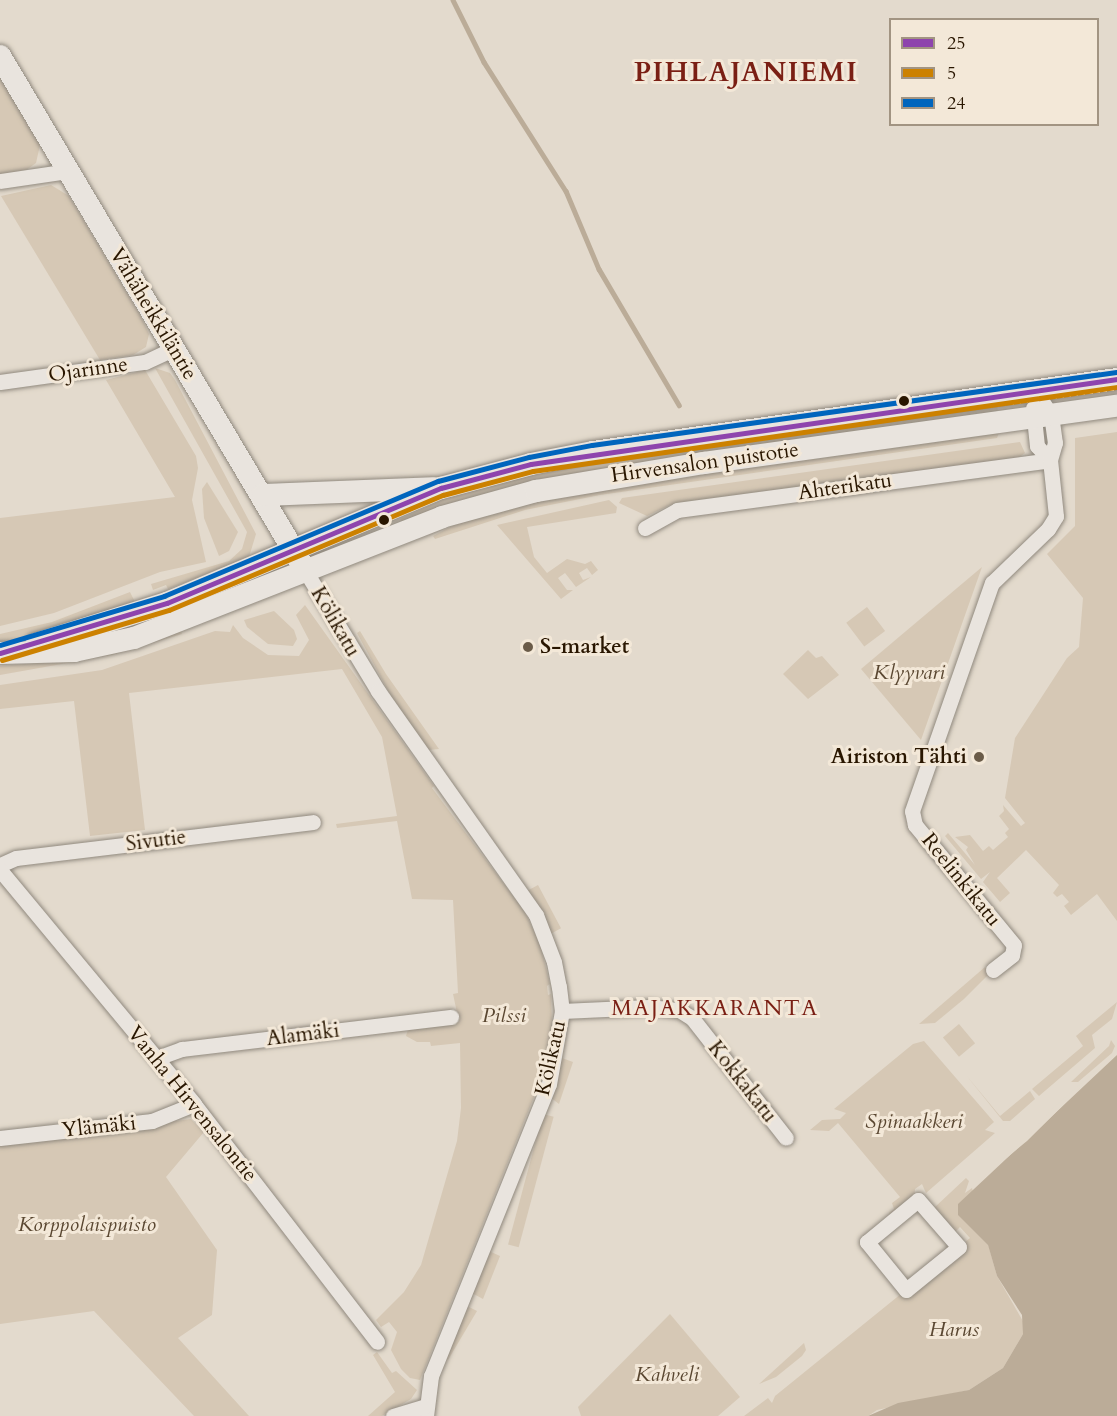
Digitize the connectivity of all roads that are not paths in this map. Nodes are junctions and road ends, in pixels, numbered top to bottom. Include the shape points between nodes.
1 (0, 56) edge
2 (68, 171) junction
3 (0, 182) edge
4 (173, 349) junction
5 (1117, 379) edge
6 (0, 382) edge
7 (1035, 390) junction
8 (1117, 406) edge
9 (1042, 416) junction
10 (1050, 460) junction
11 (441, 488) junction
12 (263, 495) junction
13 (645, 528) dead end
14 (294, 550) junction
15 (306, 572) junction
16 (4, 652) edge
17 (313, 822) dead end
18 (0, 865) edge
19 (0, 870) edge
20 (993, 970) dead end
21 (562, 1011) junction
22 (451, 1017) dead end
23 (157, 1058) junction
24 (194, 1104) junction
25 (0, 1138) edge
26 (786, 1138) dead end
27 (906, 1290) joint
28 (377, 1342) dead end
29 (426, 1411) edge
30 (393, 1416) edge

1 - 2 main road, Vähäheikkiläntie
2 - 3 street
2 - 4 main road, Vähäheikkiläntie
4 - 6 street, Ojarinne via 145,362
4 - 12 main road, Vähäheikkiläntie
5 - 7 main road, Hirvensalon puistotie
7 - 9 street, Reelinkikatu
7 - 11 main road, Hirvensalon puistotie via 593,452
8 - 9 main road, Hirvensalon puistotie
9 - 10 street, Reelinkikatu via 1037,446
9 - 15 main road, Hirvensalon puistotie via 704,463 536,491 451,514
10 - 13 street, Ahterikatu via 677,510
10 - 20 street, Reelinkikatu via 1056,516 1048,529 992,583 912,811 915,825 1014,945 1012,955
11 - 12 main road
11 - 14 main road, Hirvensalon puistotie
12 - 14 main road, Vähäheikkiläntie
14 - 15 main road, Vähäheikkiläntie
14 - 16 main road, Hirvensalon puistotie via 167,603
15 - 16 main road, Hirvensalon puistotie via 134,638 74,651
15 - 21 street, Kölikatu via 378,692 536,915 554,962
17 - 18 street, Sivutie via 16,858
19 - 23 street, Vanha Hirvensalontie
21 - 26 street, Kokkakatu via 649,1007 679,1010 692,1018
21 - 29 street, Kölikatu via 549,1084 431,1376
22 - 23 street, Alamäki via 182,1049
23 - 24 street, Vanha Hirvensalontie
24 - 25 street, Ylämäki via 152,1121
24 - 28 street, Vanha Hirvensalontie
27 - 27 street via 959,1247 918,1200 867,1242
29 - 30 street

